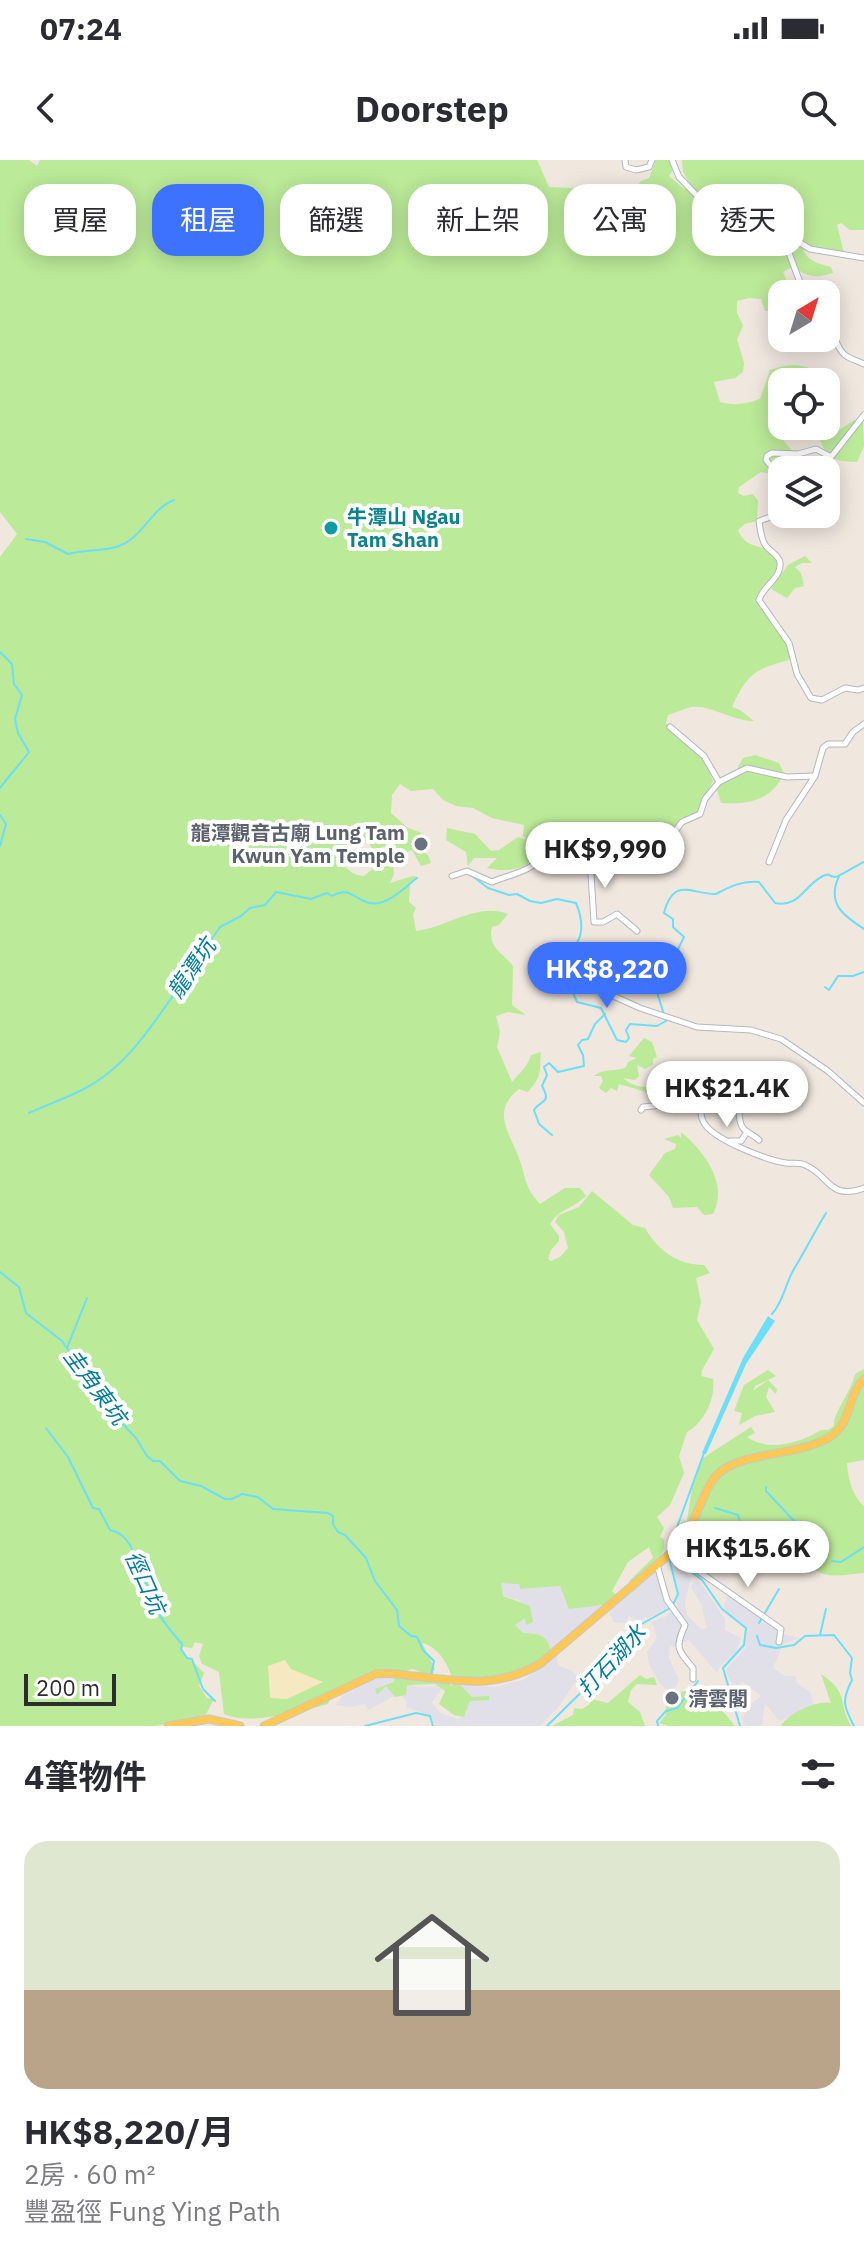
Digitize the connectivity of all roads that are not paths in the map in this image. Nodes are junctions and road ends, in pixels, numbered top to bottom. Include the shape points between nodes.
1 (625, 160) edge
2 (652, 160) edge
3 (672, 160) edge
4 (692, 190) edge
5 (804, 246) edge
6 (791, 256) edge
7 (864, 258) edge
8 (801, 280) edge
9 (840, 349) edge
10 (864, 364) edge
11 (864, 415) edge
12 (829, 456) edge
13 (832, 456) edge
14 (768, 462) edge
15 (768, 517) edge
16 (864, 688) edge
17 (864, 724) edge
18 (670, 727) dead end
19 (815, 776) junction
20 (719, 782) junction
21 (590, 858) junction
22 (769, 862) dead end
23 (452, 876) dead end
24 (637, 931) dead end
25 (581, 964) dead end
26 (864, 1102) edge
27 (702, 1105) junction
28 (641, 1110) dead end
29 (747, 1132) junction
30 (759, 1140) dead end
31 (729, 1141) junction
32 (864, 1188) edge
33 (864, 1379) edge
34 (676, 1548) junction
35 (657, 1565) junction
36 (779, 1642) dead end
37 (693, 1679) dead end
38 (168, 1726) edge
39 (240, 1726) edge
40 (264, 1726) edge

1 - 2 street via 626,167 636,170 649,167
3 - 4 street
5 - 7 street
6 - 8 street
9 - 10 street
11 - 13 street
12 - 14 street via 816,449 772,453
15 - 16 street via 759,521 764,543 780,564 759,600 789,643 797,674 811,698 822,700 845,688
17 - 19 street via 845,744 824,746
18 - 20 street via 704,756
19 - 20 street via 787,777 747,768
19 - 22 street via 786,820
20 - 21 street via 700,814 682,822 647,857 621,868
21 - 23 street via 547,850 536,864 492,882 467,871
21 - 24 street via 594,922 617,914
25 - 26 street via 609,994 670,1019 709,1030 768,1034 806,1055
27 - 28 street via 689,1090
27 - 29 street via 737,1103
27 - 31 street via 706,1127
29 - 30 street
29 - 31 street via 741,1141
31 - 32 street via 784,1163 805,1165 840,1190
33 - 34 main road via 846,1420 828,1438 734,1465 717,1475 692,1528
34 - 35 main road
34 - 36 street via 687,1563 780,1628
35 - 37 street via 671,1607 685,1625 678,1645 693,1668
35 - 40 main road via 557,1652 520,1674 477,1683 379,1674
38 - 39 main road via 209,1719

